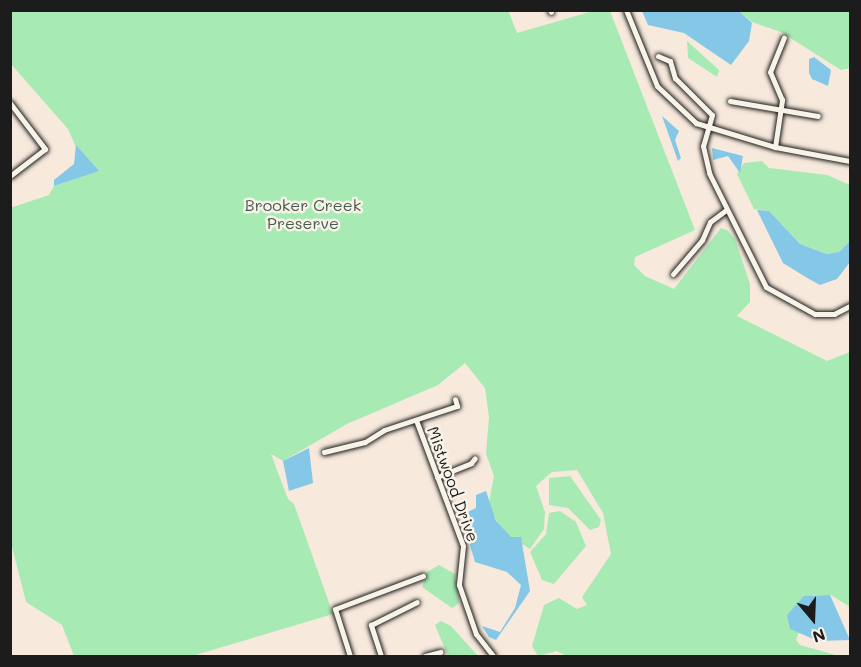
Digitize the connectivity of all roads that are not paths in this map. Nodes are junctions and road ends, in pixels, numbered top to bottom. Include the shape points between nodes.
1 (626, 10) edge
2 (784, 38) dead end
3 (658, 56) dead end
4 (730, 100) dead end
5 (10, 103) edge
6 (781, 110) junction
7 (818, 116) dead end
8 (708, 129) junction
9 (775, 147) junction
10 (850, 161) edge
11 (10, 176) edge
12 (726, 210) junction
13 (673, 274) dead end
14 (850, 306) edge
15 (455, 399) dead end
16 (416, 420) junction
17 (324, 452) dead end
18 (475, 458) dead end
19 (437, 477) junction
20 (423, 576) dead end
21 (417, 602) dead end
22 (440, 652) dead end
23 (350, 657) edge
24 (381, 657) edge
25 (425, 657) edge
26 (493, 657) edge

1 - 8 street via 657,86 680,112
2 - 6 street via 770,72 782,100
3 - 8 street via 669,61 675,78 709,108 712,115
4 - 6 street
5 - 11 street via 45,149
6 - 7 street
6 - 9 street
8 - 9 street
8 - 12 street via 703,151
9 - 10 street
12 - 13 street via 710,222 702,240
12 - 14 street via 766,287 815,314 834,314
15 - 16 street via 457,406
16 - 17 street via 384,430 365,442
16 - 19 street, Mistwood Drive
18 - 19 street
19 - 26 street, Mistwood Drive via 463,546 459,585 476,634
20 - 23 street via 335,609
21 - 24 street via 371,625
22 - 25 street

